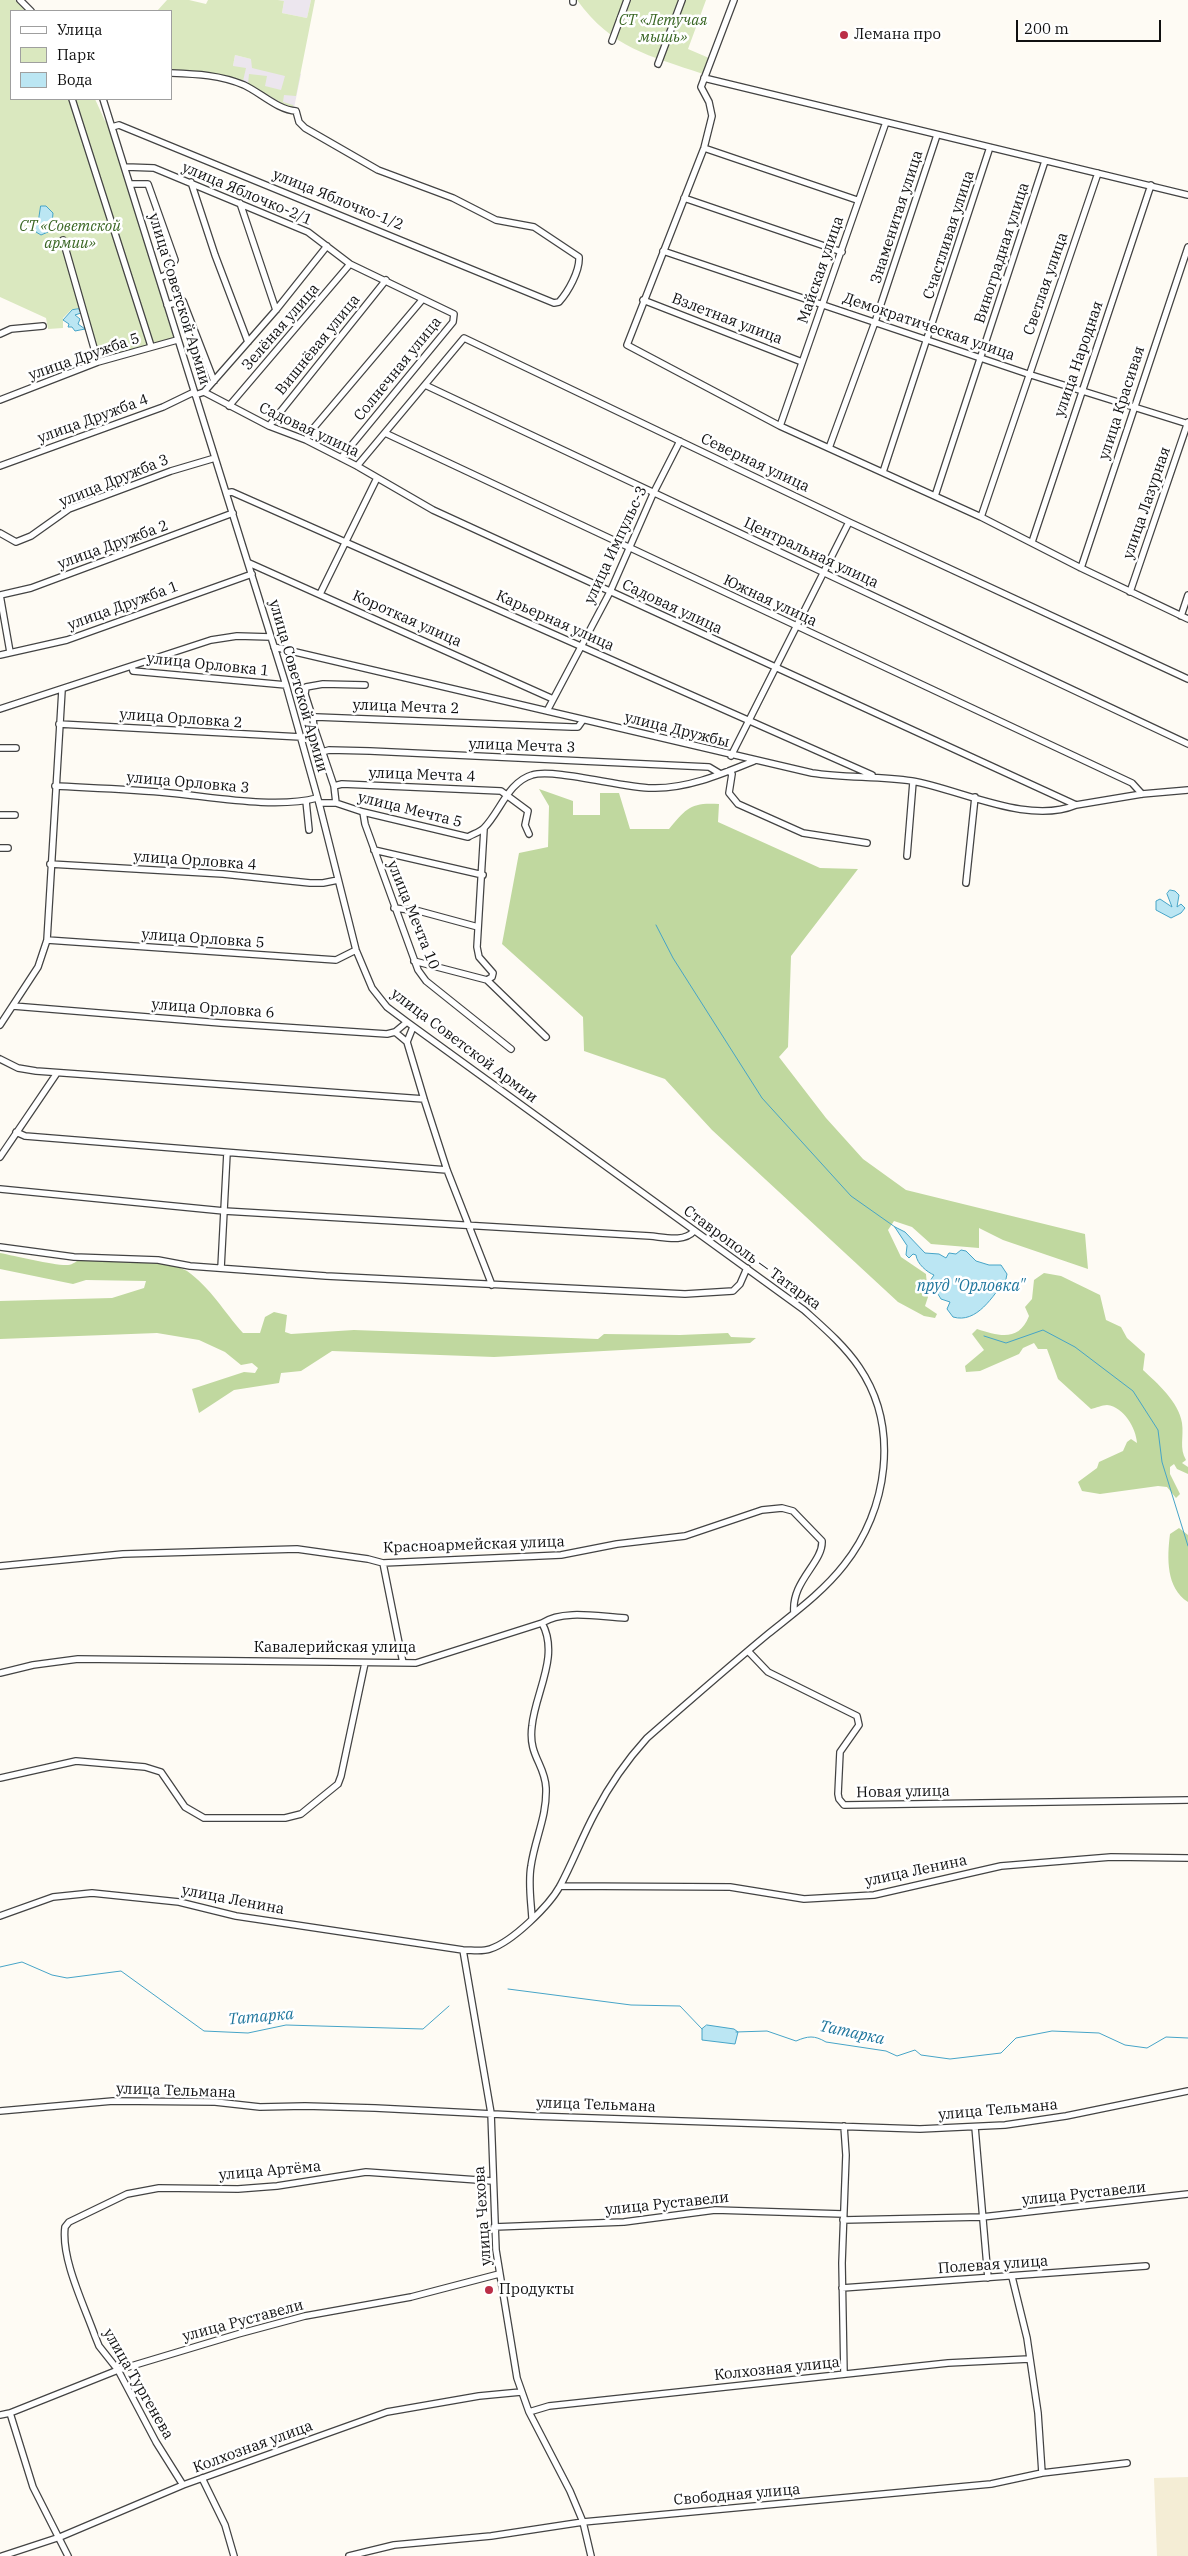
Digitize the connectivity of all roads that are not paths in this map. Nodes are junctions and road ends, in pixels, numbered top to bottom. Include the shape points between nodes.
1 (20, 0) edge
2 (627, 0) edge
3 (682, 0) edge
4 (734, 0) edge
5 (30, 10) edge
6 (612, 41) dead end
7 (658, 64) dead end
8 (172, 72) edge
9 (704, 78) junction
10 (72, 100) edge
11 (104, 100) edge
12 (886, 122) junction
13 (112, 126) junction
14 (937, 135) junction
15 (990, 147) junction
16 (704, 148) junction
17 (1045, 161) junction
18 (126, 167) junction
19 (1098, 173) junction
20 (191, 182) junction
21 (131, 184) junction
22 (1151, 185) junction
23 (1188, 195) edge
24 (684, 198) junction
25 (857, 200) junction
26 (240, 203) junction
27 (64, 240) dead end
28 (327, 246) junction
29 (1188, 247) edge
30 (663, 251) junction
31 (842, 252) junction
32 (350, 264) junction
33 (159, 278) junction
34 (386, 280) junction
35 (422, 300) junction
36 (643, 300) junction
37 (167, 305) junction
38 (823, 305) junction
39 (276, 310) junction
40 (876, 322) junction
41 (43, 326) dead end
42 (0, 334) edge
43 (177, 340) junction
44 (928, 340) junction
45 (248, 342) junction
46 (151, 346) junction
47 (981, 358) junction
48 (98, 362) junction
49 (802, 362) junction
50 (1028, 374) junction
51 (214, 381) junction
52 (425, 385) junction
53 (1081, 391) junction
54 (204, 392) junction
55 (194, 393) junction
56 (0, 400) edge
57 (229, 406) junction
58 (1134, 407) junction
59 (1188, 424) edge
60 (269, 426) junction
61 (780, 426) junction
62 (384, 433) junction
63 (306, 440) junction
64 (680, 441) junction
65 (829, 448) junction
66 (215, 458) junction
67 (341, 458) junction
68 (0, 466) edge
69 (357, 466) junction
70 (883, 472) junction
71 (376, 478) junction
72 (226, 493) junction
73 (653, 494) junction
74 (935, 496) junction
75 (233, 513) junction
76 (981, 517) junction
77 (848, 522) junction
78 (0, 533) edge
79 (345, 542) junction
80 (1032, 542) junction
81 (630, 548) junction
82 (249, 563) junction
83 (1081, 568) junction
84 (824, 573) junction
85 (252, 574) junction
86 (610, 592) junction
87 (1130, 592) junction
88 (320, 594) junction
89 (0, 595) edge
90 (1188, 595) edge
91 (1181, 616) junction
92 (1188, 619) edge
93 (796, 627) junction
94 (271, 637) junction
95 (274, 647) junction
96 (581, 647) junction
97 (10, 652) junction
98 (0, 655) edge
99 (132, 666) junction
100 (774, 668) junction
101 (1188, 679) edge
102 (286, 685) junction
103 (365, 685) dead end
104 (62, 690) junction
105 (554, 698) junction
106 (0, 709) edge
107 (547, 711) junction
108 (313, 719) junction
109 (749, 719) junction
110 (582, 720) junction
111 (59, 724) junction
112 (301, 737) junction
113 (1188, 744) edge
114 (0, 748) edge
115 (16, 748) dead end
116 (322, 752) junction
117 (731, 756) junction
118 (754, 761) junction
119 (729, 771) junction
120 (719, 773) junction
121 (874, 776) junction
122 (913, 782) junction
123 (56, 786) junction
124 (334, 786) junction
125 (1188, 790) edge
126 (1142, 794) junction
127 (506, 797) junction
128 (975, 797) junction
129 (306, 801) junction
130 (318, 801) junction
131 (336, 803) junction
132 (1076, 805) junction
133 (363, 812) junction
134 (0, 815) edge
135 (15, 815) dead end
136 (484, 829) junction
137 (309, 830) dead end
138 (529, 834) dead end
139 (868, 843) dead end
140 (0, 848) edge
141 (8, 848) dead end
142 (374, 850) junction
143 (907, 856) dead end
144 (50, 864) junction
145 (482, 875) junction
146 (338, 880) junction
147 (966, 883) dead end
148 (394, 908) junction
149 (478, 927) junction
150 (46, 940) junction
151 (356, 950) junction
152 (414, 961) junction
153 (487, 980) junction
154 (13, 1006) junction
155 (407, 1022) junction
156 (0, 1026) edge
157 (413, 1026) junction
158 (396, 1032) junction
159 (546, 1037) dead end
160 (407, 1042) junction
161 (511, 1050) dead end
162 (0, 1059) edge
163 (57, 1073) junction
164 (424, 1099) junction
165 (16, 1132) junction
166 (227, 1153) junction
167 (0, 1157) edge
168 (447, 1170) junction
169 (616, 1174) joint
170 (0, 1189) edge
171 (224, 1211) junction
172 (468, 1225) junction
173 (694, 1231) junction
174 (0, 1247) edge
175 (221, 1268) junction
176 (746, 1268) junction
177 (492, 1285) junction
178 (383, 1563) junction
179 (0, 1566) edge
180 (794, 1613) junction
181 (625, 1618) dead end
182 (542, 1623) junction
183 (748, 1651) junction
184 (365, 1663) junction
185 (403, 1663) junction
186 (0, 1673) edge
187 (0, 1778) edge
188 (1188, 1800) edge
189 (1188, 1858) edge
190 (560, 1886) junction
191 (0, 1916) edge
192 (532, 1918) junction
193 (463, 1950) junction
194 (1188, 2091) edge
195 (0, 2111) edge
196 (491, 2113) junction
197 (844, 2126) junction
198 (975, 2127) junction
199 (492, 2180) junction
200 (1188, 2194) edge
201 (843, 2217) junction
202 (982, 2217) junction
203 (494, 2227) junction
204 (64, 2232) joint
205 (1146, 2266) dead end
206 (499, 2274) junction
207 (1012, 2276) junction
208 (988, 2278) junction
209 (842, 2288) junction
210 (1029, 2359) junction
211 (118, 2370) junction
212 (844, 2374) junction
213 (521, 2392) junction
214 (529, 2412) junction
215 (10, 2414) junction
216 (0, 2415) edge
217 (1127, 2463) dead end
218 (1042, 2473) junction
219 (202, 2478) junction
220 (184, 2485) junction
221 (583, 2522) junction
222 (60, 2537) junction
223 (2, 2556) edge
224 (68, 2556) edge
225 (234, 2556) edge
226 (349, 2556) edge
227 (591, 2556) edge

1 - 5 street
2 - 6 street
3 - 7 street
4 - 9 street
8 - 13 street, улица Яблочко-1/2 via 208,74 245,86 286,109 296,111 305,128 378,170 453,198 496,220 534,227 579,257 578,267 562,298 554,303 120,125
9 - 12 street
9 - 16 street via 701,87 712,116
10 - 46 street
11 - 13 street, улица Советской Армии
12 - 14 street
12 - 25 street, Майская улица
13 - 18 street, улица Советской Армии
14 - 15 street
14 - 40 street, Знаменитая улица
15 - 17 street
15 - 44 street, Счастливая улица
16 - 24 street
16 - 25 street
17 - 19 street
17 - 47 street, Виноградная улица
18 - 20 street, улица Яблочко-2/1 via 154,168
18 - 21 street, улица Советской Армии
19 - 22 street
19 - 50 street, Светлая улица
20 - 26 street, улица Яблочко-2/1
20 - 45 street
21 - 33 street, улица Советской Армии
21 - 33 street via 148,184 175,260 166,275
22 - 23 street
22 - 53 street, улица Народная
24 - 30 street
24 - 31 street
25 - 31 street, Майская улица
26 - 28 street, улица Яблочко-2/1 via 308,232
26 - 39 street
27 - 48 street
28 - 32 street, улица Яблочко-2/1
28 - 39 street
29 - 58 street, улица Красивая
30 - 36 street
30 - 38 street, Демократическая улица
31 - 38 street, Майская улица
32 - 34 street, Солнечная улица
32 - 57 street, Зелёная улица
33 - 37 street, улица Советской Армии
34 - 35 street, Солнечная улица
34 - 60 street, Вишнёвая улица
35 - 63 street
35 - 67 street, Солнечная улица via 454,314 453,322
36 - 49 street, Взлетная улица
36 - 61 street via 627,345
37 - 43 street, улица Советской Армии
37 - 51 street via 183,301
38 - 40 street, Демократическая улица
38 - 49 street, Майская улица
39 - 45 street
40 - 44 street, Демократическая улица
40 - 65 street, Знаменитая улица
41 - 42 street via 18,328
43 - 46 street, улица Дружба 5
43 - 55 street, улица Советской Армии
44 - 47 street, Демократическая улица
44 - 70 street, Счастливая улица
45 - 51 street
46 - 48 street, улица Дружба 5
47 - 50 street, Демократическая улица
47 - 74 street, Виноградная улица
48 - 56 street, улица Дружба 5
49 - 61 street, Майская улица
50 - 53 street, Демократическая улица
50 - 76 street, Светлая улица
51 - 54 street
52 - 62 street, Северная улица
52 - 64 street, Северная улица via 464,338
52 - 73 street, Центральная улица
53 - 58 street, Демократическая улица
53 - 80 street, улица Народная
54 - 55 street
54 - 57 street, Садовая улица
55 - 66 street, улица Советской Армии
55 - 68 street, улица Дружба 4
57 - 60 street, Садовая улица
58 - 59 street, Демократическая улица
58 - 83 street, улица Красивая
59 - 87 street, улица Лазурная
60 - 63 street, Садовая улица
61 - 65 street
62 - 69 street, Северная улица
62 - 81 street, Южная улица
63 - 67 street, Садовая улица
64 - 73 street, улица Импульс-3
64 - 77 street, Северная улица
65 - 70 street
66 - 72 street, улица Советской Армии
66 - 78 street, улица Дружба 3 via 69,508 31,536 16,542
67 - 69 street, Садовая улица
69 - 71 street, Садовая улица
70 - 74 street
71 - 79 street
71 - 86 street, Садовая улица via 434,510
72 - 75 street, улица Советской Армии
72 - 79 street, Карьерная улица via 232,492
73 - 81 street, улица Импульс-3
73 - 84 street, Центральная улица
74 - 76 street
75 - 82 street, улица Советской Армии
75 - 89 street, улица Дружба 2 via 40,585
76 - 80 street
77 - 84 street
77 - 101 street, Северная улица
79 - 88 street
79 - 96 street, Карьерная улица
80 - 83 street
81 - 86 street, улица Импульс-3
81 - 93 street, Южная улица
82 - 85 street, улица Советской Армии
82 - 88 street, Короткая улица
83 - 87 street
84 - 93 street
84 - 113 street, Центральная улица
85 - 94 street, улица Советской Армии
85 - 97 street, улица Дружба 1 via 67,640
86 - 96 street, улица Импульс-3
86 - 100 street, Садовая улица
87 - 91 street
88 - 105 street, Короткая улица
89 - 97 street
90 - 91 street
91 - 92 street
93 - 100 street
93 - 126 street, Южная улица via 1132,783
94 - 95 street, улица Советской Армии
94 - 99 street via 237,636 211,640
95 - 102 street, улица Советской Армии
95 - 107 street, улица Дружбы
96 - 105 street, улица Импульс-3
96 - 109 street, Карьерная улица
97 - 98 street, улица Дружба 1
99 - 102 street, улица Орловка 1 via 133,670
99 - 104 street
100 - 109 street
100 - 132 street, Садовая улица
102 - 112 street, улица Советской Армии
103 - 108 street via 306,687
104 - 106 street
104 - 111 street
105 - 107 street, улица Импульс-3
107 - 110 street, улица Дружбы
108 - 110 street, улица Мечта 2 via 320,716 572,727 578,727
108 - 116 street
109 - 117 street
109 - 121 street, Карьерная улица
110 - 117 street, улица Дружбы
111 - 112 street, улица Орловка 2
111 - 123 street
112 - 130 street, улица Советской Армии
114 - 115 street
116 - 120 street, улица Мечта 3 via 709,766
116 - 124 street
117 - 118 street, улица Дружбы
118 - 119 street
118 - 121 street, улица Дружбы via 832,776
119 - 120 street
119 - 139 street via 732,774 730,793 738,804 803,833
120 - 127 street via 686,785 651,788 547,773 531,775
121 - 122 street, улица Дружбы
122 - 128 street, улица Дружбы
122 - 143 street
123 - 129 street, улица Орловка 3 via 252,801
123 - 144 street
124 - 127 street, улица Мечта 4 via 501,791
124 - 131 street
125 - 126 street
126 - 132 street
127 - 136 street
127 - 138 street, улица Мечта 4 via 528,811 525,825
128 - 132 street, улица Дружбы via 1035,812 1062,811
128 - 147 street
129 - 130 street, улица Орловка 3
129 - 137 street
130 - 131 street, улица Мечта 5
130 - 146 street, улица Советской Армии
131 - 133 street, улица Мечта 5
133 - 136 street, улица Мечта 5 via 468,837
133 - 142 street, улица Мечта 10
134 - 135 street
136 - 145 street
140 - 141 street
142 - 145 street
142 - 148 street, улица Мечта 10
144 - 146 street, улица Орловка 4 via 223,874 323,884
144 - 150 street
145 - 149 street
146 - 151 street, улица Советской Армии
148 - 149 street via 419,910
148 - 152 street, улица Мечта 10
149 - 153 street via 477,953 492,973
150 - 151 street, улица Орловка 5 via 336,960
150 - 154 street via 38,967
151 - 155 street, улица Советской Армии via 372,988
152 - 153 street
152 - 161 street, улица Мечта 10 via 426,981
153 - 159 street
154 - 156 street
154 - 158 street, улица Орловка 6 via 221,1023
155 - 157 street, улица Советской Армии
155 - 158 street
157 - 160 street
157 - 169 street, улица Советской Армии
158 - 160 street
160 - 164 street
162 - 163 street via 18,1068
163 - 164 street
163 - 165 street
164 - 168 street
165 - 166 street via 25,1136
165 - 167 street
166 - 168 street
166 - 171 street
168 - 172 street
169 - 173 street, Ставрополь — Татарка
170 - 171 street
171 - 172 street
171 - 175 street
172 - 173 street via 682,1238
172 - 177 street
173 - 176 street, Ставрополь — Татарка
174 - 175 street via 74,1257 158,1260
175 - 177 street
176 - 177 street via 740,1284 726,1293
176 - 180 street, Ставрополь — Татарка via 804,1310 837,1340 860,1368 878,1404 884,1430 882,1483 865,1533 844,1565
178 - 179 street, Красноармейская улица via 298,1549 123,1554
178 - 180 street, Красноармейская улица via 561,1555 685,1536 762,1510 787,1508 822,1541 821,1550 798,1587
178 - 185 street
180 - 183 street, Ставрополь — Татарка
181 - 182 street, Кавалерийская улица via 556,1617
182 - 185 street, Кавалерийская улица via 427,1660
182 - 192 street via 548,1640 547,1667 531,1736 534,1757 545,1780 546,1808 530,1872
183 - 188 street, Новая улица via 768,1672 857,1716 859,1725 840,1752 838,1794 844,1805
183 - 190 street, улица Ленина via 647,1738 627,1761 592,1818
184 - 185 street, Кавалерийская улица
184 - 186 street, Кавалерийская улица via 78,1659
184 - 187 street via 347,1756 338,1784 310,1809 293,1817 204,1818 185,1807 162,1772 145,1768 76,1761
189 - 190 street, улица Ленина via 1111,1857 1034,1863 852,1897 804,1899 720,1887
190 - 192 street, улица Ленина
191 - 193 street, улица Ленина via 52,1897 92,1893 179,1902 236,1916
192 - 193 street, улица Ленина via 491,1949
193 - 196 street, улица Чехова
194 - 198 street, улица Тельмана via 1066,2116
195 - 196 street, улица Тельмана via 113,2101
196 - 197 street, улица Тельмана
196 - 199 street, улица Чехова
197 - 198 street, улица Тельмана
197 - 201 street
198 - 202 street
199 - 203 street, улица Чехова
199 - 204 street, улица Артёма via 366,2172 248,2188 148,2190 127,2194 75,2218 64,2227
200 - 202 street, улица Руставели
201 - 202 street, улица Руставели
201 - 203 street, улица Руставели via 715,2210 624,2222
201 - 209 street
202 - 208 street
203 - 206 street, улица Чехова
204 - 211 street, улица Тургенева via 70,2267 95,2336
205 - 207 street, Полевая улица
206 - 211 street, улица Руставели via 411,2297 296,2319
206 - 213 street, улица Чехова
207 - 208 street, Полевая улица
207 - 210 street
208 - 209 street, Полевая улица
209 - 212 street
210 - 212 street, Колхозная улица via 948,2363
210 - 218 street via 1038,2413
211 - 215 street, улица Руставели
211 - 220 street, улица Тургенева via 156,2442
212 - 214 street, Колхозная улица via 549,2406
213 - 214 street, улица Чехова
213 - 219 street, Колхозная улица via 432,2402 387,2412
214 - 221 street, улица Чехова
215 - 216 street, улица Руставели
215 - 222 street via 33,2487
217 - 218 street, Свободная улица
218 - 221 street, Свободная улица via 991,2484
219 - 220 street, Колхозная улица
219 - 225 street via 225,2525
220 - 222 street, Колхозная улица
221 - 226 street, Свободная улица via 490,2536 394,2544
221 - 227 street, улица Чехова
222 - 223 street, Колхозная улица
222 - 224 street

